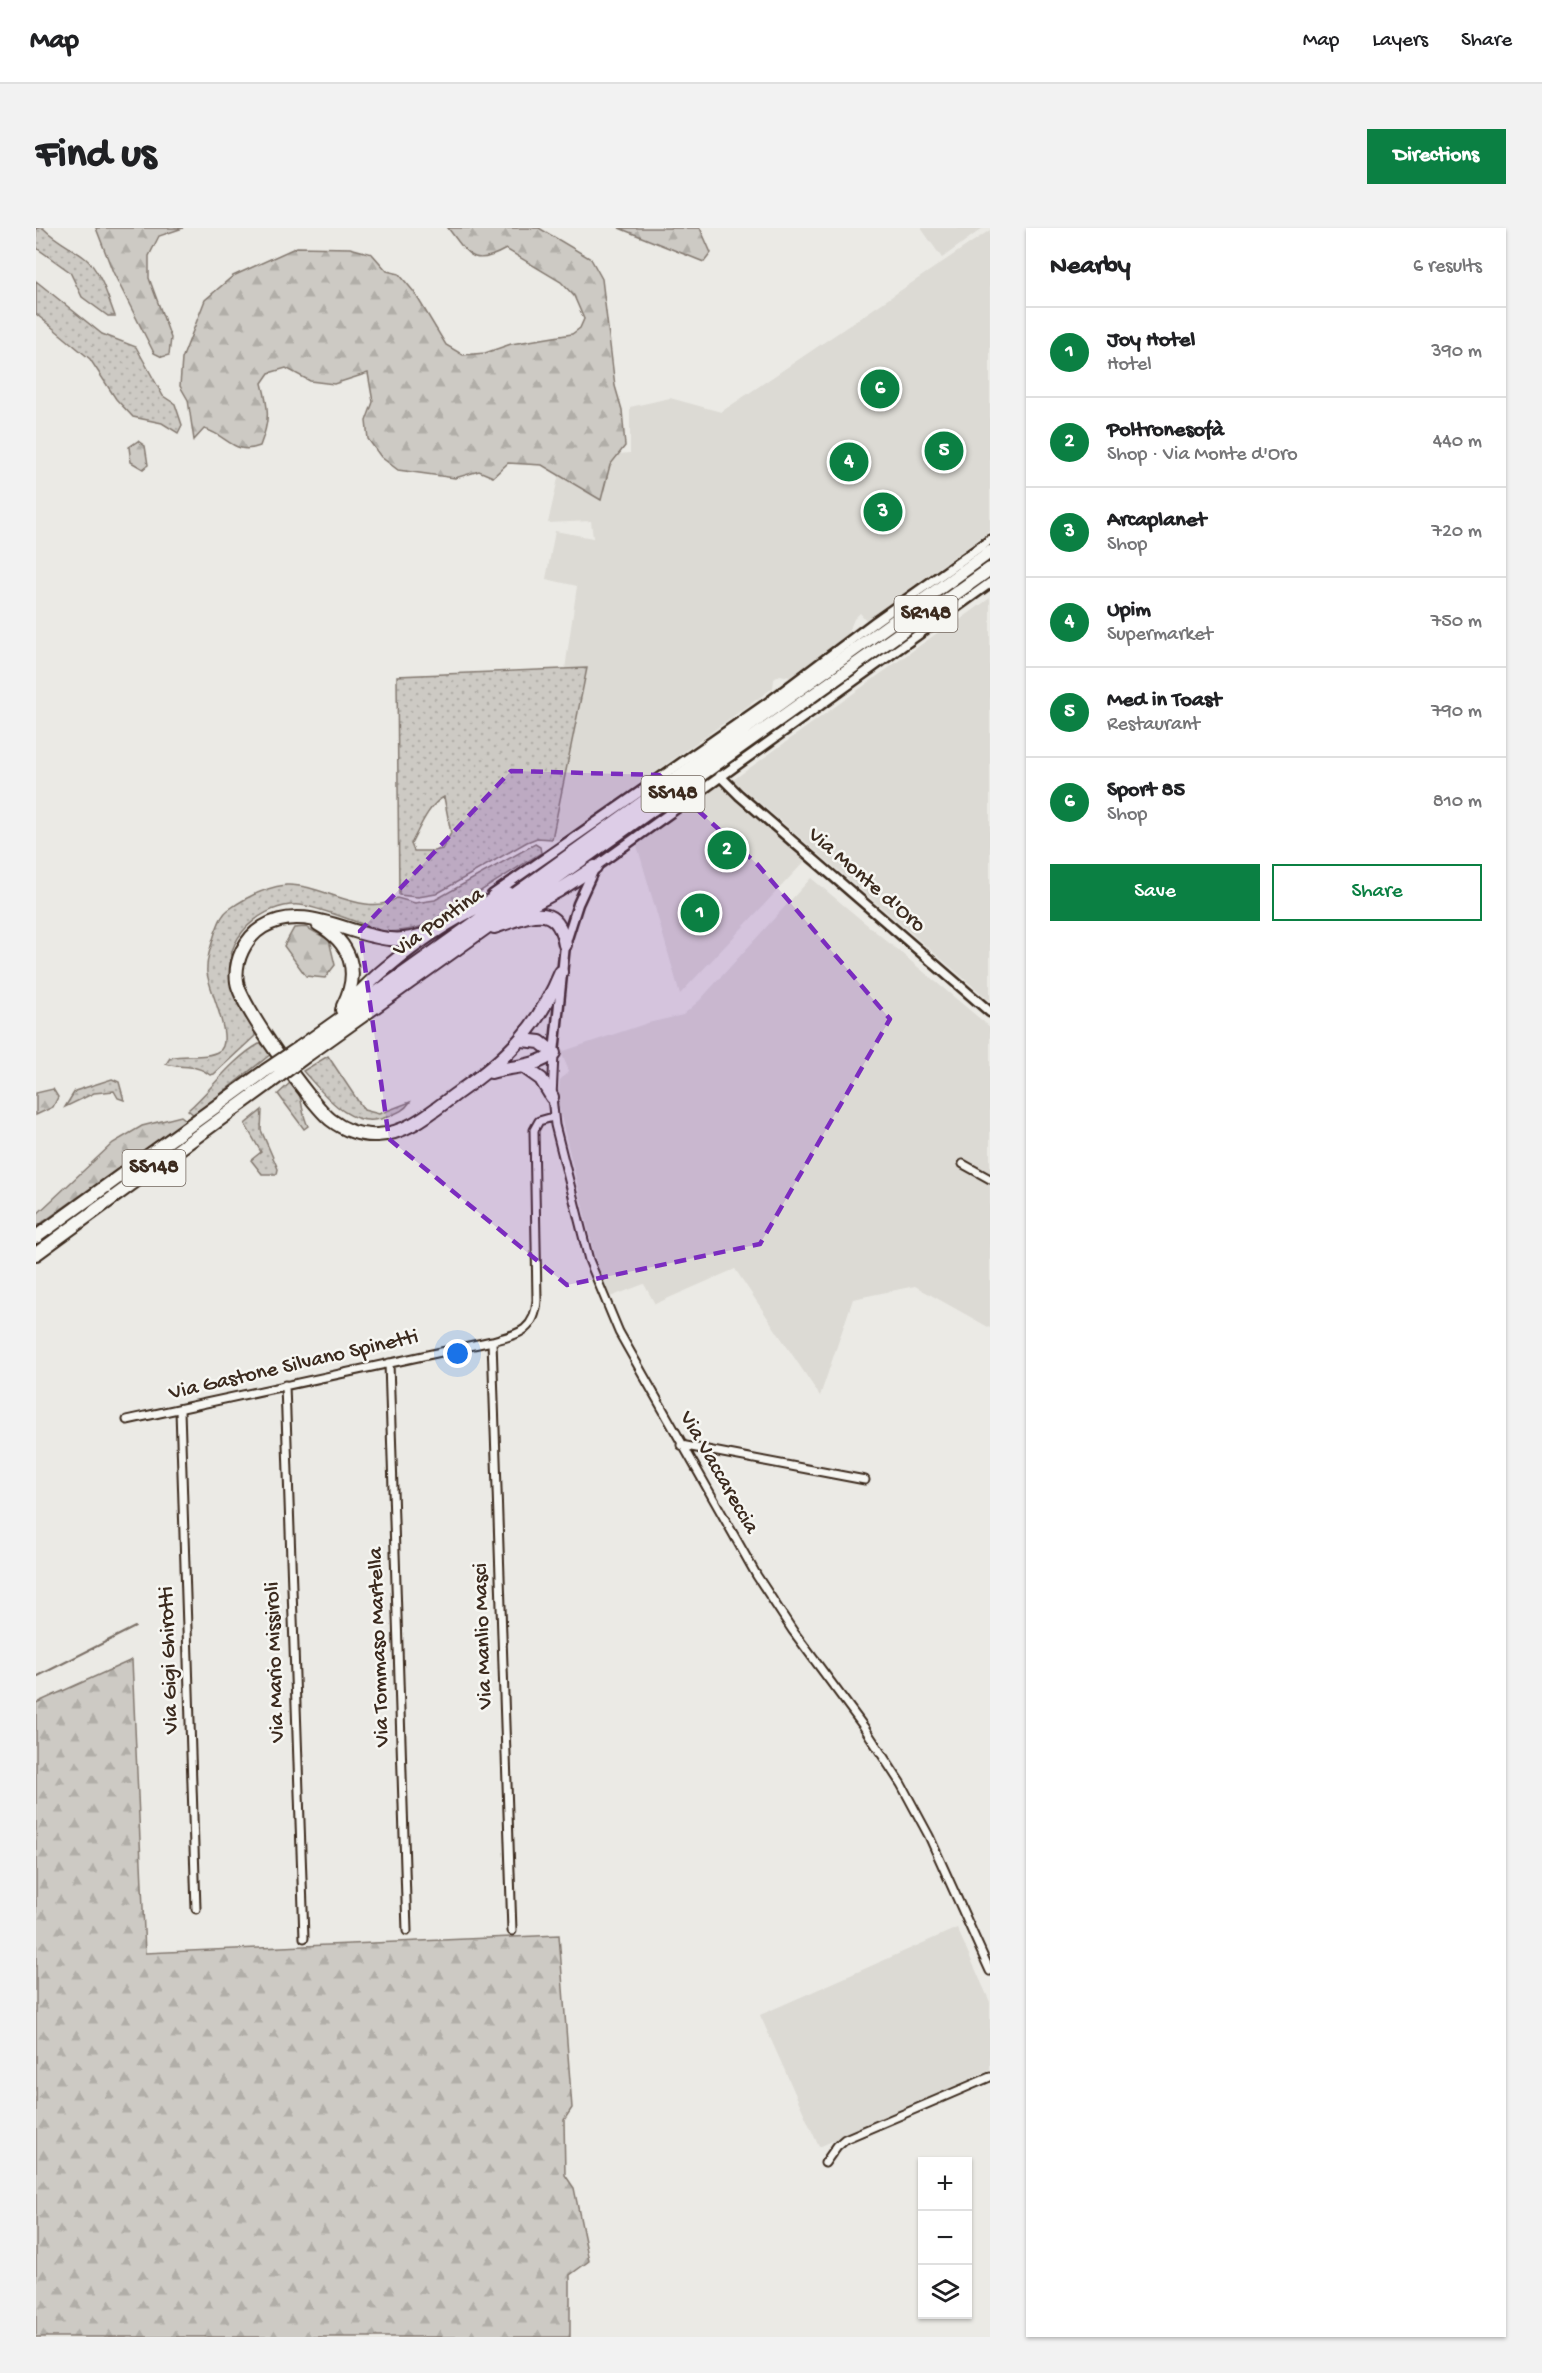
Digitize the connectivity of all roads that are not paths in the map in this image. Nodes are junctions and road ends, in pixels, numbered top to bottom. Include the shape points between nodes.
1 (990, 540) edge
2 (990, 552) edge
3 (990, 569) edge
4 (990, 583) edge
5 (866, 643) joint
6 (862, 659) joint
7 (720, 776) junction
8 (595, 867) junction
9 (531, 883) junction
10 (470, 909) junction
11 (309, 919) junction
12 (484, 930) junction
13 (435, 931) junction
14 (565, 945) junction
15 (561, 972) junction
16 (339, 1012) junction
17 (990, 1012) edge
18 (522, 1040) junction
19 (303, 1052) junction
20 (554, 1053) junction
21 (524, 1067) junction
22 (486, 1073) junction
23 (268, 1077) junction
24 (552, 1097) junction
25 (554, 1117) junction
26 (963, 1164) dead end
27 (990, 1179) edge
28 (36, 1237) edge
29 (36, 1254) edge
30 (492, 1341) junction
31 (389, 1363) junction
32 (285, 1385) junction
33 (180, 1410) junction
34 (127, 1420) dead end
35 (681, 1445) junction
36 (865, 1480) dead end
37 (196, 1910) dead end
38 (512, 1930) dead end
39 (406, 1931) dead end
40 (304, 1938) dead end
41 (990, 1971) edge
42 (990, 2077) edge
43 (825, 2163) dead end

1 - 10 street, Via Pontina via 751,714
2 - 5 highway, SR148
3 - 6 highway, SR148
4 - 7 street
5 - 9 highway, Via Pontina / SS148
6 - 12 highway, Via Pontina / SS148
7 - 8 street
7 - 17 street, Via Monte d'Oro
8 - 12 highway
8 - 14 street, Via Vaccareccia
9 - 10 highway
9 - 19 highway, Via Pontina / SS148
10 - 13 highway
11 - 13 highway via 391,939
11 - 16 highway via 338,939 348,955 351,984
11 - 22 highway via 276,922 255,933 240,956 237,981 248,1010 329,1118 359,1133 394,1132 416,1122
12 - 14 highway via 545,914 558,922
12 - 19 highway, Via Pontina / SS148
13 - 16 highway via 387,967
14 - 15 street, Via Vaccareccia
15 - 18 highway via 540,1015
15 - 20 street, Via Vaccareccia
16 - 19 highway
18 - 20 highway via 540,1042
18 - 22 highway
19 - 23 highway, Via Pontina / SS148, bridge
20 - 21 highway
20 - 24 street, Via Vaccareccia
21 - 22 highway
21 - 24 highway via 541,1079
23 - 28 highway, Via Pontina / SS148
23 - 29 highway, Via Pontina / SS148
24 - 25 street, Via Vaccareccia
25 - 30 street, Via Gastone Silvano Spinetti via 538,1122 534,1131 535,1313 522,1332
25 - 35 street, Via Vaccareccia via 586,1250 600,1291
26 - 27 street
30 - 31 street, Via Gastone Silvano Spinetti
30 - 38 street, Via Manlio Masci
31 - 32 street, Via Gastone Silvano Spinetti
31 - 39 street, Via Tommaso Martella
32 - 33 street, Via Gastone Silvano Spinetti
32 - 40 street, Via Mario Missiroli
33 - 34 street, Via Gastone Silvano Spinetti
33 - 37 street, Via Gigi Ghirotti
35 - 36 street
35 - 41 street, Via Vaccareccia via 771,1599 901,1784
42 - 43 street via 845,2139

